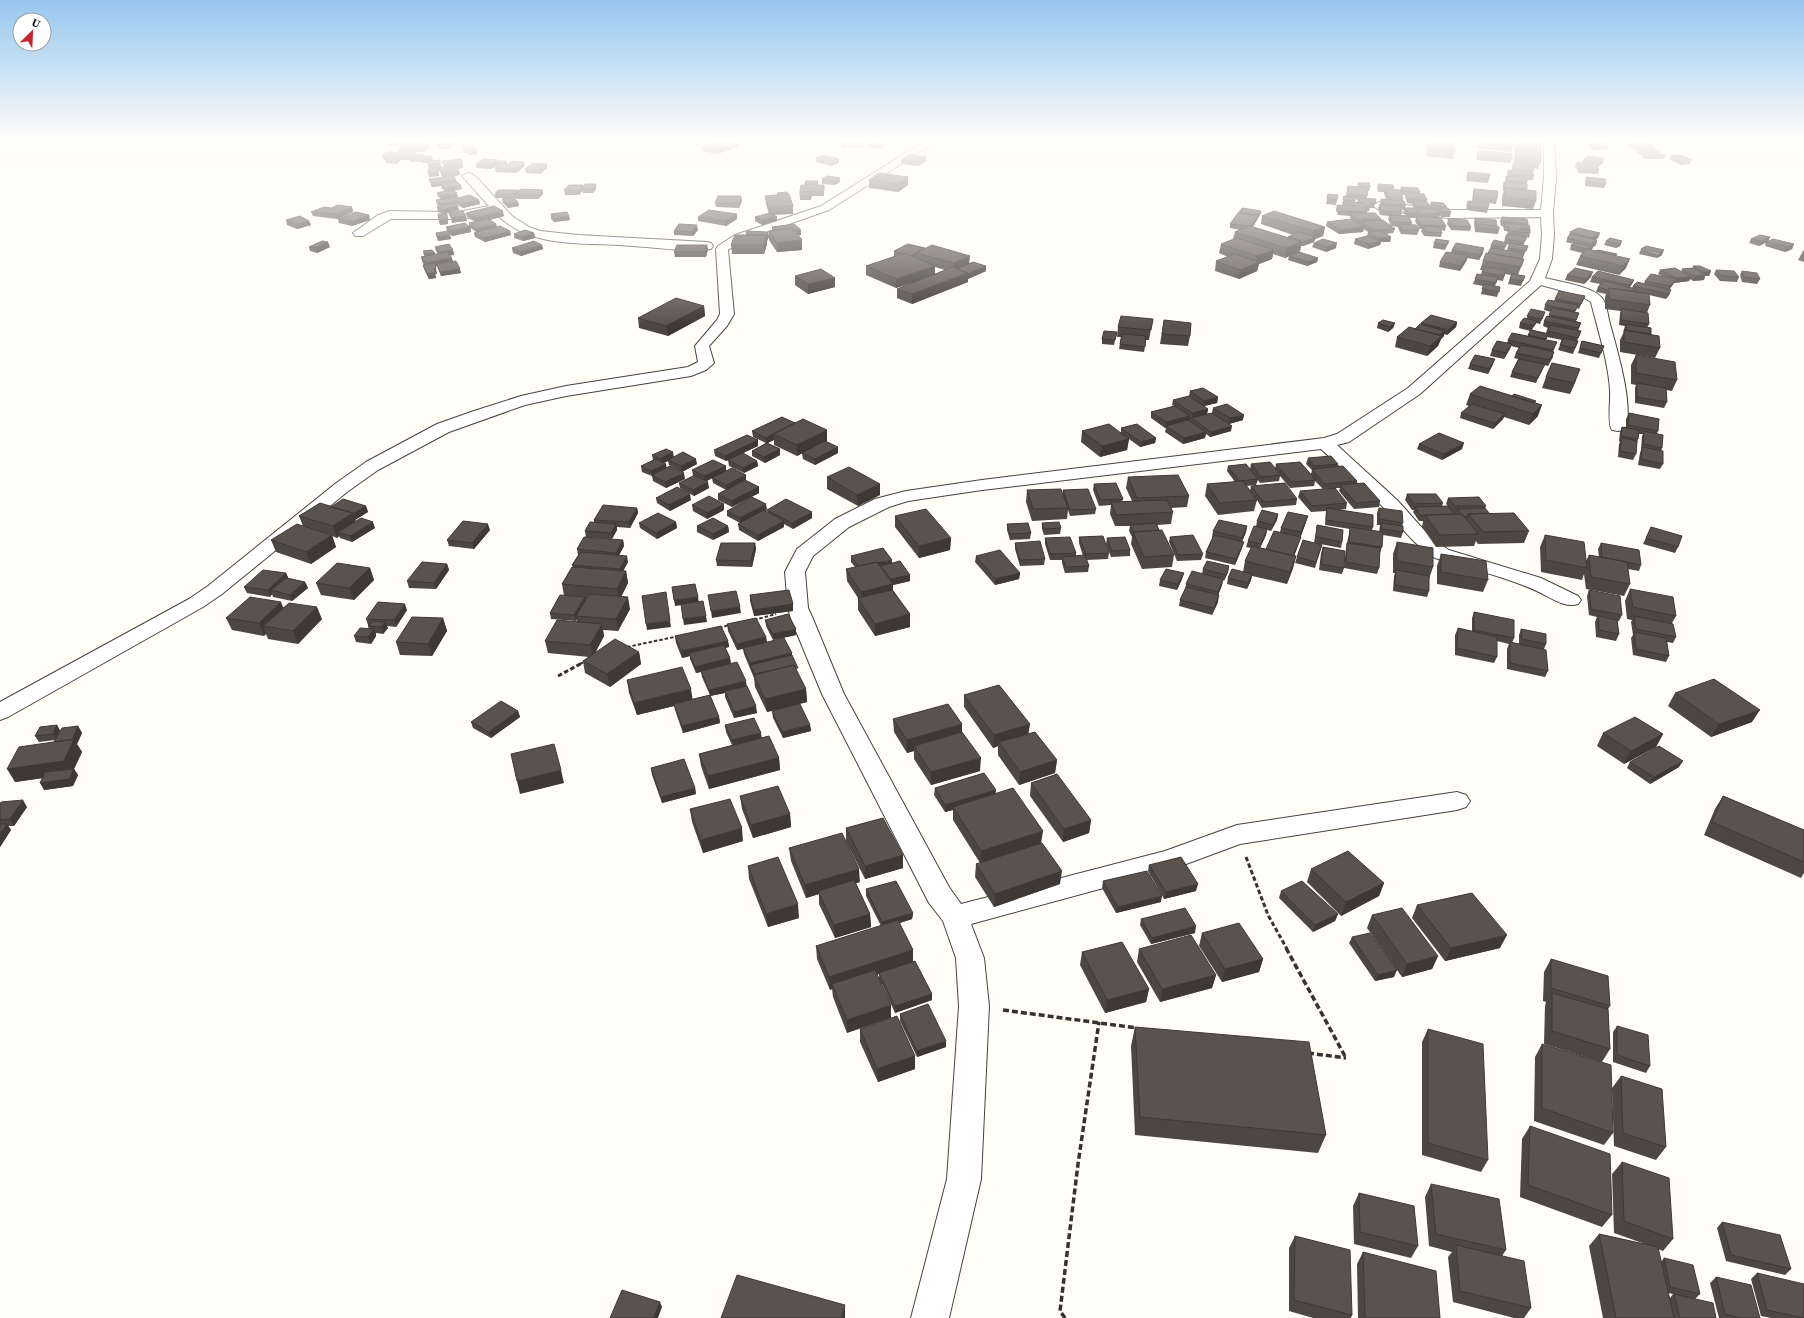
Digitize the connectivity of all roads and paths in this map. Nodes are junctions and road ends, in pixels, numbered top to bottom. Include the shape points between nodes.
1 (491, 203) edge
2 (834, 203) edge
3 (1548, 203) edge
4 (1379, 206) edge
5 (495, 208) junction
6 (1547, 213) junction
7 (358, 234) dead end
8 (724, 246) junction
9 (1537, 280) junction
10 (1618, 426) dead end
11 (1325, 443) junction
12 (1571, 600) dead end
13 (798, 608) junction
14 (746, 622) edge
15 (732, 625) edge
16 (717, 628) edge
17 (681, 636) edge
18 (624, 648) edge
19 (589, 660) edge
20 (558, 676) dead end
21 (0, 712) edge
22 (1457, 801) dead end
23 (1237, 834) junction
24 (955, 917) junction
25 (974, 1006) junction
26 (1099, 1022) junction
27 (1145, 1029) edge
28 (1299, 1052) edge
29 (930, 1318) edge
30 (1065, 1318) edge

1 - 5 street
2 - 8 street via 806,216 738,238
3 - 6 street
4 - 6 street via 1448,214
5 - 7 street via 448,216 390,215
5 - 8 street via 522,228 548,235 686,246
6 - 9 street via 1546,259
8 - 21 street via 722,249 727,314 725,321 702,346 706,363 701,367 676,374 528,399 442,428 372,466 341,488 196,603
9 - 10 street via 1586,293 1597,300 1617,378
9 - 11 street via 1414,391 1344,438
11 - 12 street via 1397,511 1421,541 1431,548 1442,554 1534,582
11 - 13 street via 982,485 906,496 882,503 842,523 804,553 795,572
13 - 14 path
13 - 24 street via 833,694 940,895
15 - 16 path
17 - 18 path
19 - 20 path
22 - 23 street
23 - 24 street via 1170,860
23 - 28 path via 1268,915 1346,1058
24 - 25 street via 970,958
25 - 26 path
25 - 29 street via 964,1179
26 - 27 path
26 - 30 path via 1060,1311

